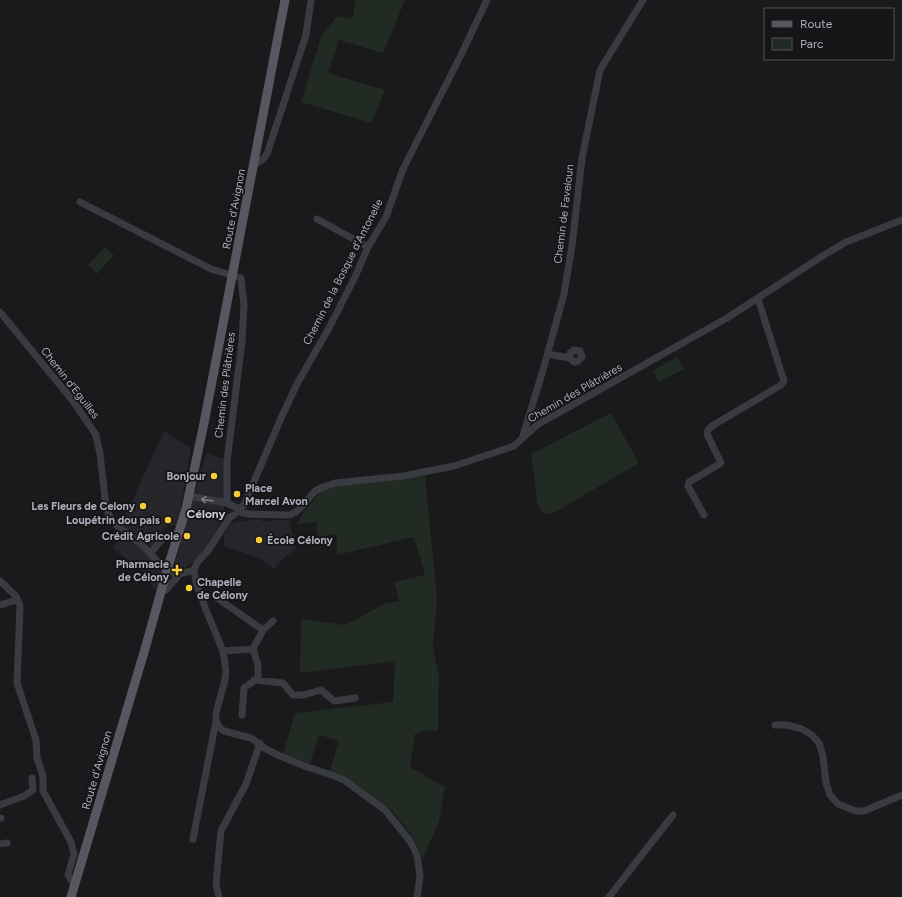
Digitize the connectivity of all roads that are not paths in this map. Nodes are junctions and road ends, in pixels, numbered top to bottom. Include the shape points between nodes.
1 (285, 0) edge
2 (311, 0) edge
3 (487, 0) edge
4 (643, 0) edge
5 (254, 165) junction
6 (80, 202) dead end
7 (317, 220) dead end
8 (902, 220) edge
9 (368, 247) junction
10 (233, 277) junction
11 (758, 299) junction
12 (0, 312) edge
13 (548, 354) junction
14 (570, 358) dead end
15 (522, 439) junction
16 (190, 497) junction
17 (227, 503) junction
18 (237, 511) junction
19 (704, 515) dead end
20 (179, 533) junction
21 (151, 553) junction
22 (194, 570) junction
23 (172, 572) junction
24 (0, 581) edge
25 (217, 598) dead end
26 (17, 600) junction
27 (0, 604) edge
28 (273, 621) dead end
29 (263, 630) junction
30 (253, 649) junction
31 (145, 650) junction
32 (223, 651) junction
33 (254, 680) junction
34 (355, 698) dead end
35 (242, 715) dead end
36 (216, 721) junction
37 (775, 725) dead end
38 (260, 744) junction
39 (32, 778) dead end
40 (902, 795) edge
41 (0, 805) edge
42 (674, 815) dead end
43 (193, 839) dead end
44 (76, 882) junction
45 (71, 897) edge
46 (219, 897) edge
47 (417, 897) edge
48 (609, 897) edge

1 - 5 main road, Route d'Avignon
2 - 5 street via 306,34 267,154
3 - 9 street, Chemin de la Bosque d'Antonelle via 403,169 386,216
4 - 13 street, Chemin de Faveloun via 600,70 582,158 564,294
5 - 10 main road, Route d'Avignon
6 - 10 street via 211,269
7 - 9 street
8 - 11 street, Chemin des Plâtrières via 846,242
9 - 18 street, Chemin de la Bosque d'Antonelle via 328,330 298,382 244,505
10 - 16 main road, Route d'Avignon
10 - 17 street, Chemin des Plâtrières via 241,278 244,305 242,342 227,461
11 - 15 street, Chemin des Plâtrières via 537,425
11 - 19 street via 784,381 708,430 706,434 721,463 689,482 688,486
12 - 21 street, Chemin d'Eguilles via 73,401 96,435 106,507 110,517 127,535
13 - 14 street
13 - 15 street, Chemin de Faveloun
15 - 18 street, Chemin des Plâtrières via 514,446 454,466 403,476 335,483 315,491 290,515 248,514
17 -> 16 street
16 - 20 main road, Route d'Avignon
16 - 23 main road, Route d'Avignon via 187,520
17 - 18 street
18 - 22 street via 230,517
20 - 21 street via 170,533
20 - 23 main road, Route d'Avignon
21 - 23 street, Chemin d'Eguilles
22 - 23 street
22 - 32 street via 206,610
23 - 31 main road, Route d'Avignon
23 - 31 main road, Route d'Avignon
24 - 26 street
25 - 29 street
26 - 27 street
26 - 44 street via 20,606 17,683 36,740 37,758 43,776 43,791 71,842 74,854 68,876
28 - 29 street
29 - 30 street
30 - 32 street
30 - 33 street via 258,665 258,678
31 - 44 main road, Route d'Avignon
32 - 36 street via 226,661 225,680
33 - 34 street via 283,683 293,694 321,690 334,701
33 - 35 street via 244,688
36 - 38 street via 224,732 251,738
36 - 43 street
37 - 40 street via 802,729 819,743 826,783 830,795 838,804 856,811 864,811
38 - 46 street via 246,784 221,831 216,884
38 - 47 street via 280,756 344,780 385,810 410,841 417,855 420,876
39 - 41 street via 33,790
42 - 48 street
44 - 45 main road, Route d'Avignon

